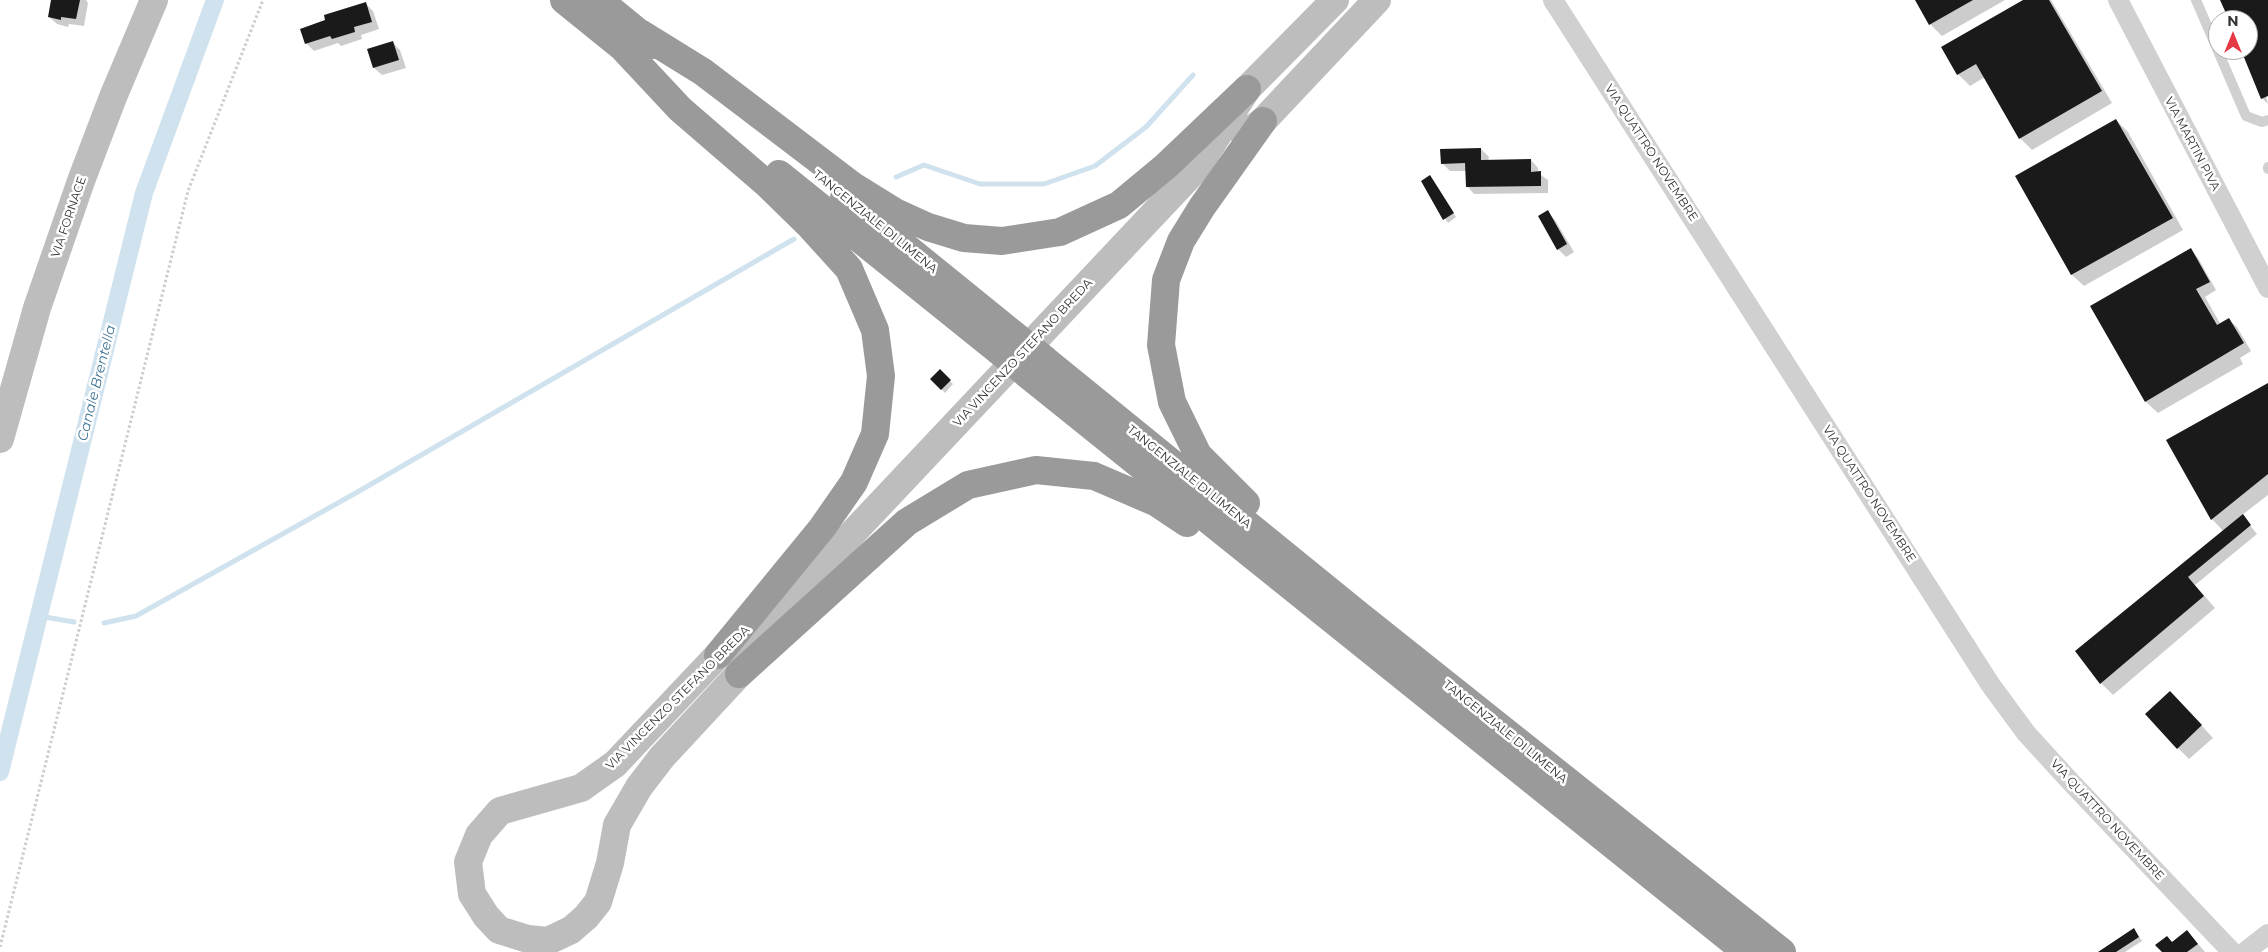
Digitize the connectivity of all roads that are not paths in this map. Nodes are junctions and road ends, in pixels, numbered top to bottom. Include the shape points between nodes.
1 (154, 0) edge
2 (564, 0) edge
3 (599, 0) edge
4 (1335, 0) edge
5 (1377, 0) edge
6 (1553, 0) edge
7 (2118, 0) edge
8 (2196, 0) edge
9 (631, 40) junction
10 (1247, 89) junction
11 (2268, 120) edge
12 (1263, 121) junction
13 (1196, 169) junction
14 (2268, 288) edge
15 (1036, 367) junction
16 (0, 439) edge
17 (849, 536) junction
18 (1359, 616) junction
19 (718, 655) junction
20 (1380, 658) junction
21 (739, 674) junction
22 (2268, 934) edge
23 (500, 941) edge
24 (544, 946) edge
25 (1746, 952) edge
26 (1782, 952) edge
27 (2232, 952) edge
28 (2246, 952) edge

1 - 16 street, VIA FORNACE via 81,181 37,308
2 - 9 highway, TANGENZIALE DI LIMENA
3 - 9 highway, TANGENZIALE DI LIMENA
4 - 10 street, VIA VINCENZO STEFANO BREDA
5 - 12 street, VIA VINCENZO STEFANO BREDA
6 - 27 street, VIA QUATTRO NOVEMBRE via 1990,684 2026,733
7 - 14 street, VIA MARTIN PIVA
8 - 11 lane via 2246,116 2262,122
9 - 10 highway via 703,72 853,186 896,212 928,228 964,238 1002,241 1060,232 1119,205 1166,166
9 - 15 highway, TANGENZIALE DI LIMENA, bridge
9 - 19 highway via 680,110 768,185 849,269 875,330 880,376 875,434 854,482 822,528
10 - 13 street, VIA VINCENZO STEFANO BREDA
12 - 13 street, VIA VINCENZO STEFANO BREDA
12 - 18 highway via 1202,207 1182,241 1166,280 1161,345 1172,402 1198,455
13 - 17 street, VIA VINCENZO STEFANO BREDA
15 - 18 highway, TANGENZIALE DI LIMENA
15 - 20 highway, TANGENZIALE DI LIMENA
17 - 19 street, VIA VINCENZO STEFANO BREDA
17 - 21 street, VIA VINCENZO STEFANO BREDA
18 - 26 highway, TANGENZIALE DI LIMENA
19 - 23 street, VIA VINCENZO STEFANO BREDA via 615,764 581,788 500,811 479,835 468,862 472,894
20 - 21 highway via 1297,608 1227,551 1157,503 1094,476 1036,470 968,486 907,522
20 - 25 highway, TANGENZIALE DI LIMENA
21 - 24 street, VIA VINCENZO STEFANO BREDA via 662,757 639,787 617,825 598,902 571,930
22 - 28 street
23 - 24 street, VIA VINCENZO STEFANO BREDA via 528,939

